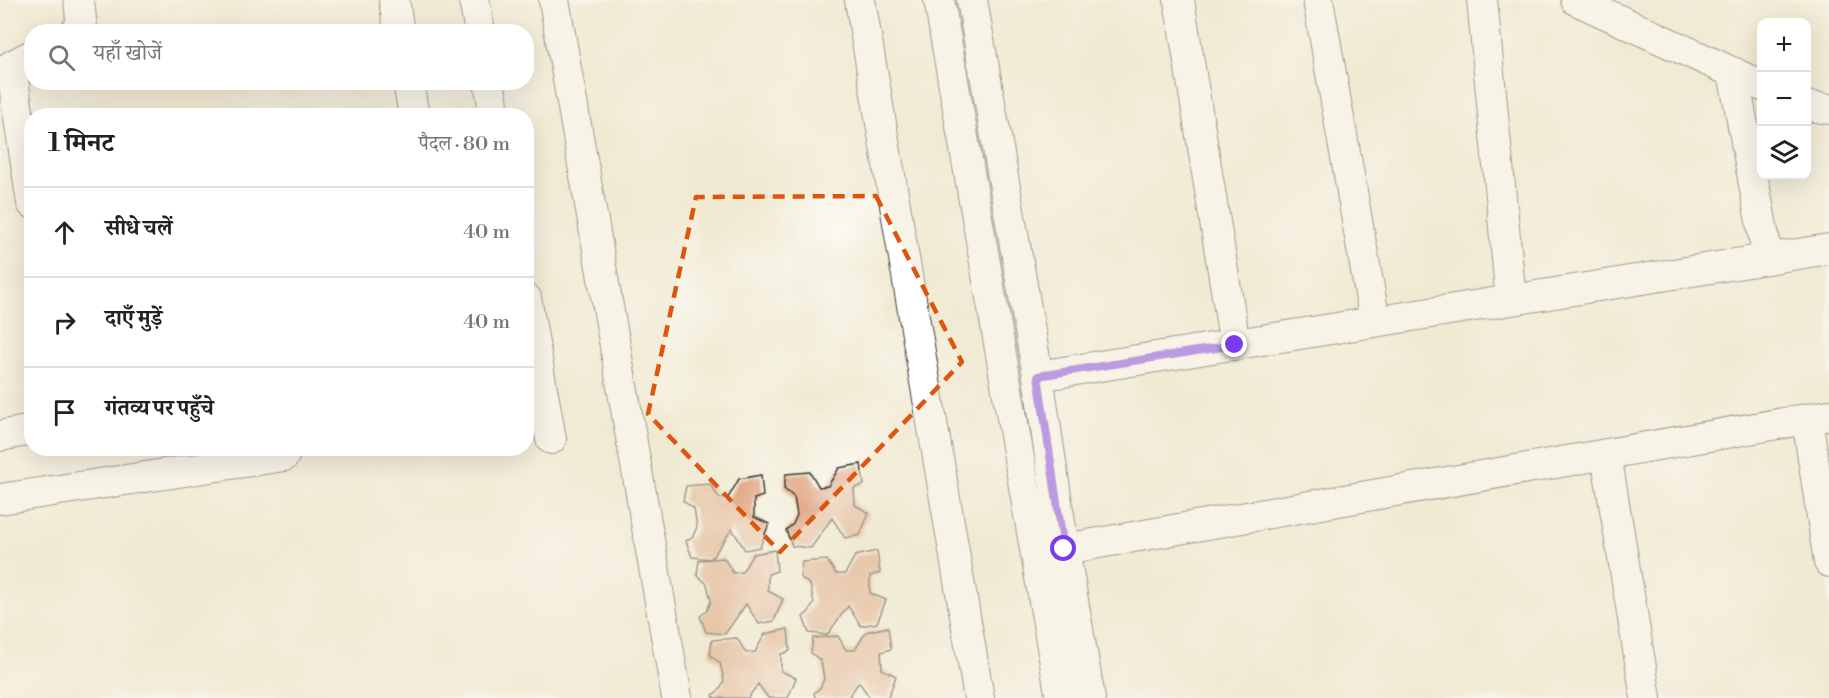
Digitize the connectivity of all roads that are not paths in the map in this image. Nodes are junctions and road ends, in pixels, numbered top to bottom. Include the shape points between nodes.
1 (79, 0) edge
2 (394, 0) edge
3 (474, 0) edge
4 (554, 0) edge
5 (860, 0) edge
6 (939, 0) edge
7 (972, 0) edge
8 (1179, 0) edge
9 (1318, 0) edge
10 (1482, 0) edge
11 (1576, 0) edge
12 (82, 24) edge
13 (398, 24) edge
14 (478, 24) edge
15 (24, 59) edge
16 (1733, 72) junction
17 (1757, 84) edge
18 (409, 90) edge
19 (490, 90) edge
20 (1811, 107) edge
21 (413, 108) edge
22 (494, 108) edge
23 (1829, 109) edge
24 (24, 151) edge
25 (1829, 249) edge
26 (1767, 259) junction
27 (1511, 300) junction
28 (1375, 322) junction
29 (534, 343) edge
30 (1235, 345) junction
31 (1038, 376) junction
32 (1818, 417) edge
33 (24, 432) edge
34 (0, 436) edge
35 (551, 439) dead end
36 (1606, 454) junction
37 (284, 456) dead end
38 (0, 499) edge
39 (1050, 551) junction
40 (1829, 562) edge
41 (678, 698) edge
42 (979, 698) edge
43 (1061, 698) edge
44 (1090, 698) edge
45 (1646, 698) edge

1 - 12 street
2 - 13 street
3 - 14 street
4 - 41 street
5 - 42 street
6 - 39 street
7 - 31 street
8 - 30 street
9 - 28 street
10 - 27 street
11 - 16 street
15 - 24 street via 11,66
16 - 17 street
16 - 26 street
18 - 21 street
19 - 22 street
20 - 23 street
25 - 26 street
26 - 27 street
27 - 28 street
28 - 30 street
29 - 35 street
30 - 31 street
31 - 39 street
32 - 36 street
32 - 40 street
33 - 34 street
36 - 39 street
36 - 45 street
37 - 38 street
39 - 43 street
39 - 44 street

